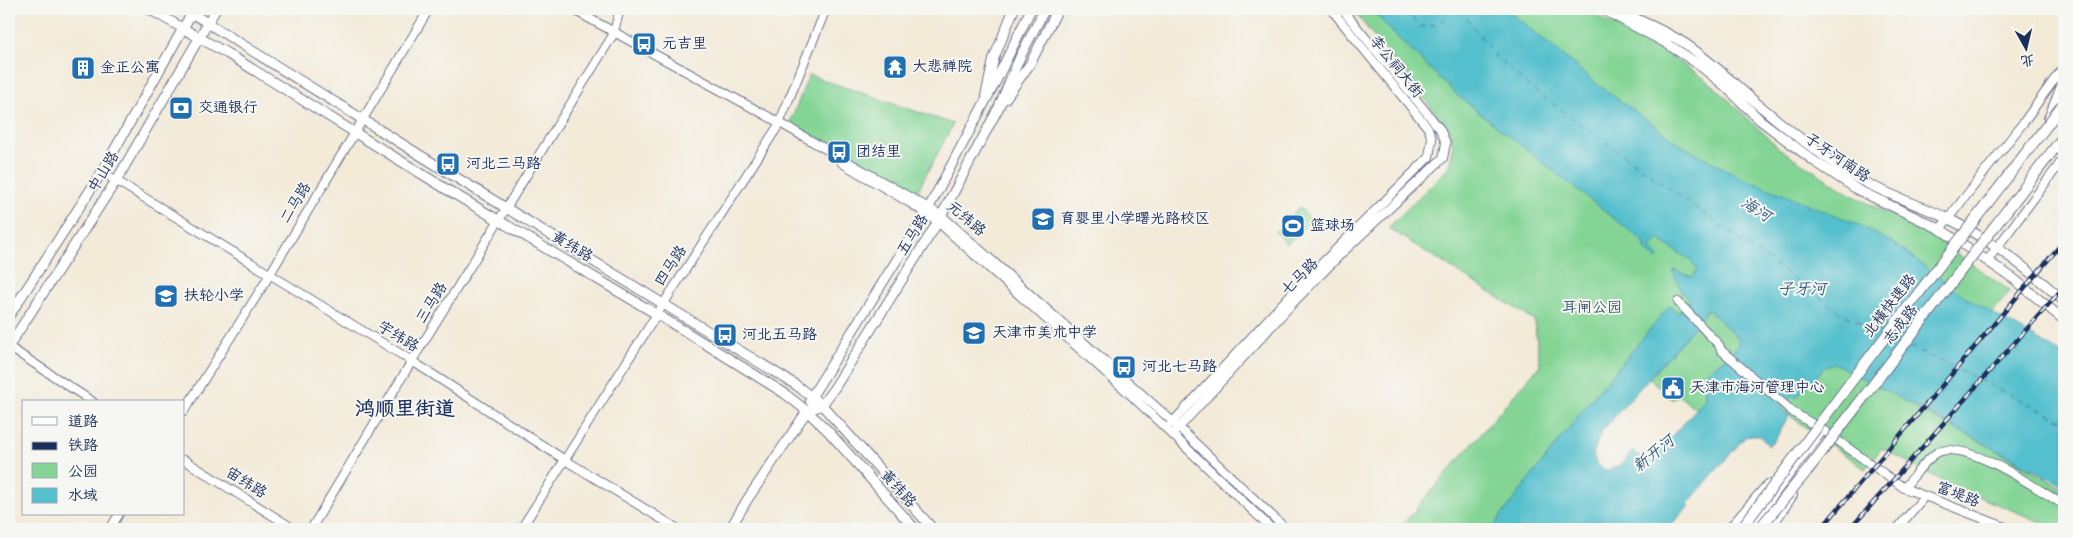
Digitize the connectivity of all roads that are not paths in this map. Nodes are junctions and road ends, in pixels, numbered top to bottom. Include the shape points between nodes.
1 (149, 9) edge
2 (216, 9) edge
3 (429, 9) edge
4 (565, 9) edge
5 (572, 9) edge
6 (622, 9) edge
7 (826, 9) edge
8 (1014, 9) edge
9 (1031, 9) edge
10 (1045, 9) edge
11 (1058, 9) edge
12 (1331, 9) edge
13 (1342, 9) edge
14 (1602, 9) edge
15 (1616, 9) edge
16 (190, 10) edge
17 (207, 23) junction
18 (182, 28) junction
19 (614, 35) junction
20 (199, 37) junction
21 (2064, 66) edge
22 (2064, 81) edge
23 (984, 101) junction
24 (2064, 103) edge
25 (999, 107) junction
26 (362, 119) junction
27 (779, 124) junction
28 (2046, 126) junction
29 (355, 131) junction
30 (2064, 136) edge
31 (1446, 143) joint
32 (1432, 146) joint
33 (2064, 158) edge
34 (102, 172) junction
35 (116, 180) junction
36 (508, 208) junction
37 (928, 210) junction
38 (1947, 218) junction
39 (940, 219) junction
40 (500, 220) junction
41 (1940, 228) junction
42 (1996, 247) junction
43 (1987, 261) junction
44 (270, 274) junction
45 (2064, 301) edge
46 (664, 303) junction
47 (1680, 304) dead end
48 (657, 315) junction
49 (9, 316) edge
50 (2064, 320) edge
51 (9, 346) edge
52 (412, 361) junction
53 (812, 396) junction
54 (90, 400) edge
55 (822, 405) junction
56 (185, 409) edge
57 (807, 411) junction
58 (1176, 424) junction
59 (1167, 428) junction
60 (1823, 430) junction
61 (1173, 434) junction
62 (1803, 445) junction
63 (565, 460) junction
64 (185, 461) edge
65 (1807, 471) junction
66 (1904, 488) junction
67 (1924, 497) junction
68 (2064, 504) edge
69 (118, 516) edge
70 (110, 529) edge
71 (294, 529) edge
72 (311, 529) edge
73 (521, 529) edge
74 (678, 529) edge
75 (730, 529) edge
76 (915, 529) edge
77 (933, 529) edge
78 (1272, 529) edge
79 (1286, 529) edge
80 (1730, 529) edge
81 (1741, 529) edge
82 (1748, 529) edge
83 (1759, 529) edge
84 (1769, 529) edge
85 (1897, 529) edge
86 (2010, 529) edge

1 - 18 main road, 黄纬路
2 - 17 main road, 中山路
3 - 26 street, 二马路
4 - 19 street, 元纬路
5 - 19 street, 元纬路
6 - 19 street, 三马路
7 - 27 street, 四马路
8 - 23 main road via 994,58
9 - 23 main road, 五马路
10 - 25 main road, 五马路
11 - 25 main road via 1030,64
12 - 32 street, 李公祠大街 via 1428,128
13 - 31 street, 李公祠大街 via 1440,128
14 - 41 main road, 子牙河南路 via 1698,64 1760,120 1858,190
15 - 38 main road, 子牙河南路 via 1684,43 1726,74 1804,143 1853,176
16 - 17 main road, 黄纬路
16 - 18 main road, 中山路
17 - 20 main road, 中山路
17 - 26 main road, 黄纬路
18 - 20 main road, 黄纬路
18 - 34 main road, 中山路
19 - 27 street, 元纬路
19 - 36 street, 三马路
19 - 36 street, 三马路 via 611,46
20 - 29 main road, 黄纬路
20 - 35 main road, 中山路
21 - 38 street via 2018,130
22 - 28 highway, bridge
23 - 37 main road, 五马路
24 - 28 highway, 北横快速路, bridge
25 - 39 main road, 五马路
26 - 29 street, 二马路
26 - 36 main road, 黄纬路
27 - 37 street, 元纬路
27 - 46 street, 四马路
28 - 62 highway, 北横快速路, bridge
29 - 40 main road, 黄纬路
29 - 44 street, 二马路
30 - 65 highway, 志成路, bridge
31 - 58 street, 七马路 via 1443,158 1436,166 1291,305
32 - 58 street, 七马路 via 1424,164 1295,290
33 - 42 street
34 - 35 street, 宇纬路
34 - 49 main road, 中山路
35 - 44 street, 宇纬路
35 - 51 main road, 中山路
36 - 40 street, 三马路
36 - 46 main road, 黄纬路
37 - 39 street, 元纬路
37 - 53 main road, 五马路
38 - 41 street
38 - 42 main road, 子牙河南路
39 - 55 main road, 五马路
39 - 58 street, 元纬路
39 - 59 street, 元纬路
40 - 48 main road, 黄纬路
40 - 52 street, 三马路
41 - 43 main road, 子牙河南路
42 - 43 street
42 - 45 main road, 子牙河南路 via 2029,270
43 - 50 main road, 子牙河南路
44 - 52 street, 宇纬路
44 - 56 street, 二马路
46 - 48 street, 四马路
46 - 53 main road, 黄纬路
47 - 60 street, 富堤路 via 1721,350 1794,413
48 - 57 main road, 黄纬路 via 776,388
48 - 63 street, 四马路
51 - 54 street
52 - 63 street, 宇纬路
52 - 72 street, 三马路
53 - 55 main road, 黄纬路
53 - 57 main road, 五马路
55 - 57 main road
55 - 77 main road, 黄纬路
57 - 75 main road, 五马路
57 - 76 main road, 黄纬路
58 - 59 street, 七马路
58 - 61 street, 七马路
58 - 79 street, 元纬路
59 - 61 street, 元纬路
60 - 66 street, 富堤路
60 - 82 street
61 - 78 street, 元纬路
62 - 80 highway, bridge
62 - 81 highway, 北横快速路, bridge
63 - 73 street, 四马路
63 - 74 street, 宇纬路
64 - 71 street, 宙纬路
65 - 83 highway, 志成路, bridge
65 - 84 highway, bridge
66 - 67 street, 富堤路
66 - 68 street via 1936,453 1950,449 1968,452 1994,463
67 - 85 street
67 - 86 street, 富堤路
69 - 70 street

